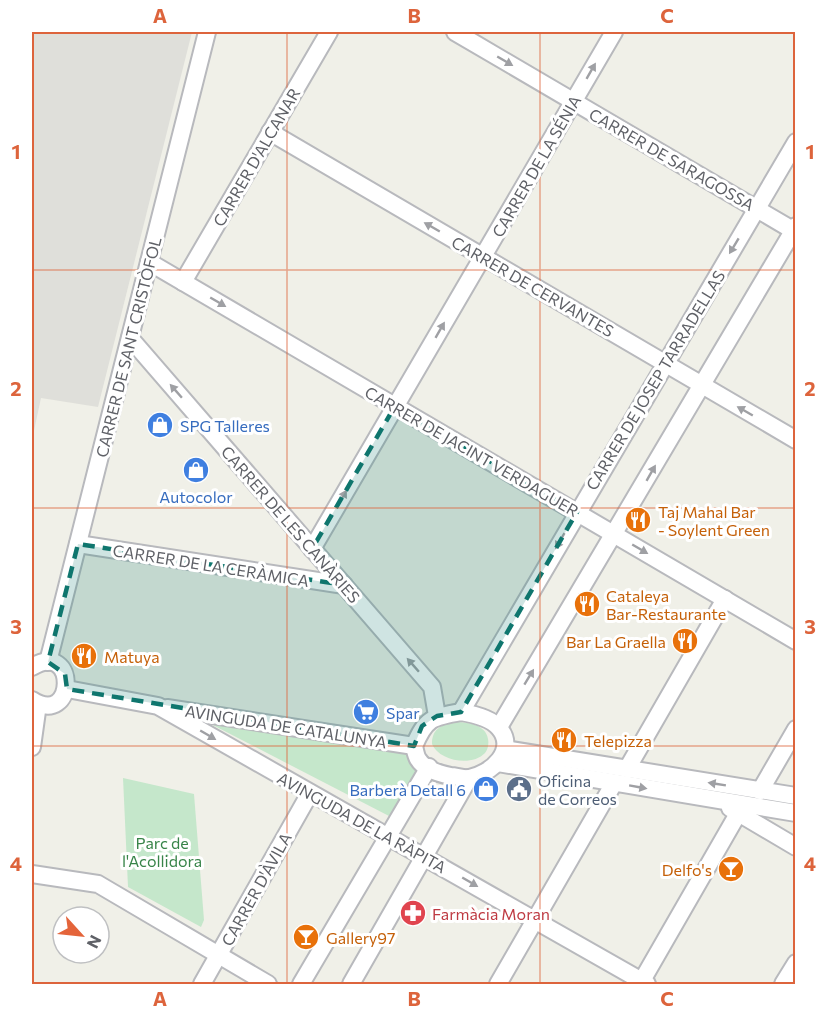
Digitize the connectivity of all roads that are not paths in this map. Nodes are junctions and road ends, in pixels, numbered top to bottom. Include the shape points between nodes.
1 (207, 32) edge
2 (329, 32) edge
3 (454, 32) edge
4 (614, 32) edge
5 (573, 101) junction
6 (270, 132) junction
7 (795, 142) edge
8 (756, 209) junction
9 (795, 230) edge
10 (483, 256) junction
11 (149, 262) junction
12 (183, 282) junction
13 (130, 338) junction
14 (665, 363) junction
15 (702, 386) junction
16 (395, 406) junction
17 (795, 440) edge
18 (577, 512) junction
19 (615, 535) junction
20 (78, 544) junction
21 (312, 549) junction
22 (344, 585) junction
23 (725, 599) junction
24 (795, 641) edge
25 (48, 662) junction
26 (32, 667) edge
27 (67, 689) junction
28 (35, 702) edge
29 (158, 706) junction
30 (461, 712) junction
31 (437, 716) junction
32 (499, 727) junction
33 (795, 729) edge
34 (414, 746) junction
35 (32, 747) edge
36 (502, 756) junction
37 (429, 767) junction
38 (627, 769) junction
39 (469, 778) junction
40 (614, 783) junction
41 (760, 790) junction
42 (310, 793) junction
43 (795, 796) edge
44 (740, 809) junction
45 (795, 813) edge
46 (387, 836) junction
47 (795, 847) edge
48 (424, 856) junction
49 (32, 874) edge
50 (536, 920) junction
51 (219, 955) junction
52 (795, 963) edge
53 (643, 983) edge
54 (202, 984) edge
55 (268, 984) edge
56 (301, 984) edge
57 (351, 984) edge
58 (498, 984) edge
59 (783, 984) edge

1 - 11 street, CARRER DE SANT CRISTÒFOL
2 - 6 street, CARRER D'ALCANAR
3 -> 5 street, CARRER DE SARAGOSSA
5 -> 4 street, CARRER DE LA SÉNIA
5 - 8 street, CARRER DE SARAGOSSA
5 - 10 street, CARRER DE LA SÉNIA
10 -> 6 street, CARRER DE CERVANTES
6 - 12 street, CARRER D'ALCANAR
7 - 8 street, CARRER DE JOSEP TARRADELLAS
8 - 9 street, CARRER DE SARAGOSSA
8 -> 14 street, CARRER DE JOSEP TARRADELLAS
9 - 15 street
10 - 14 street, CARRER DE CERVANTES
16 -> 10 street, CARRER DE LA SÉNIA
11 - 12 street, CARRER DE JACINT VERDAGUER
11 - 13 street, CARRER DE SANT CRISTÒFOL
12 -> 16 street, CARRER DE JACINT VERDAGUER
13 - 20 street, CARRER DE SANT CRISTÒFOL
21 -> 13 street, CARRER DE LES CANÀRIES
14 - 15 street, CARRER DE CERVANTES
14 - 18 street, CARRER DE JOSEP TARRADELLAS
17 -> 15 street, CARRER DE CERVANTES
19 -> 15 street
16 - 18 street, CARRER DE JACINT VERDAGUER
21 -> 16 street, CARRER DE LA SÉNIA
18 - 19 street, CARRER DE JACINT VERDAGUER
18 -> 30 street, CARRER DE JOSEP TARRADELLAS
19 -> 23 street, CARRER DE JACINT VERDAGUER
32 -> 19 street
20 - 22 street, CARRER DE LA CERÀMICA
20 - 25 street, CARRER DE SANT CRISTÒFOL
21 - 22 street, CARRER DE LES CANÀRIES
31 -> 22 street, CARRER DE LES CANÀRIES via 432,687
23 - 24 street, CARRER DE JACINT VERDAGUER
23 - 38 street
25 - 26 street
25 - 27 street via 61,668
27 - 28 street via 52,704
27 - 29 street, AVINGUDA DE LA RÀPITA
28 - 35 street
29 - 34 street, AVINGUDA DE CATALUNYA
29 -> 42 street, AVINGUDA DE LA RÀPITA
30 - 31 street
30 - 32 street via 478,715
31 - 34 street via 422,726
32 - 36 street via 506,742
33 - 41 street
34 - 37 street via 419,760
36 - 38 street
36 - 39 street
36 - 40 street
37 - 39 street via 439,774
37 - 46 street
41 -> 38 street
39 - 48 street
40 -> 44 street
40 - 50 street
41 - 43 street
42 - 46 street, AVINGUDA DE LA RÀPITA
42 - 51 street, CARRER D'ÀVILA
44 - 45 street
44 - 47 street
44 - 53 street
46 - 48 street, AVINGUDA DE LA RÀPITA
46 - 56 street
48 -> 50 street, AVINGUDA DE LA RÀPITA
48 - 57 street
49 - 51 street via 98,884
50 - 53 street, AVINGUDA DE LA RÀPITA
50 - 58 street
51 - 54 street, CARRER D'ÀVILA
51 - 55 street
52 - 59 street

